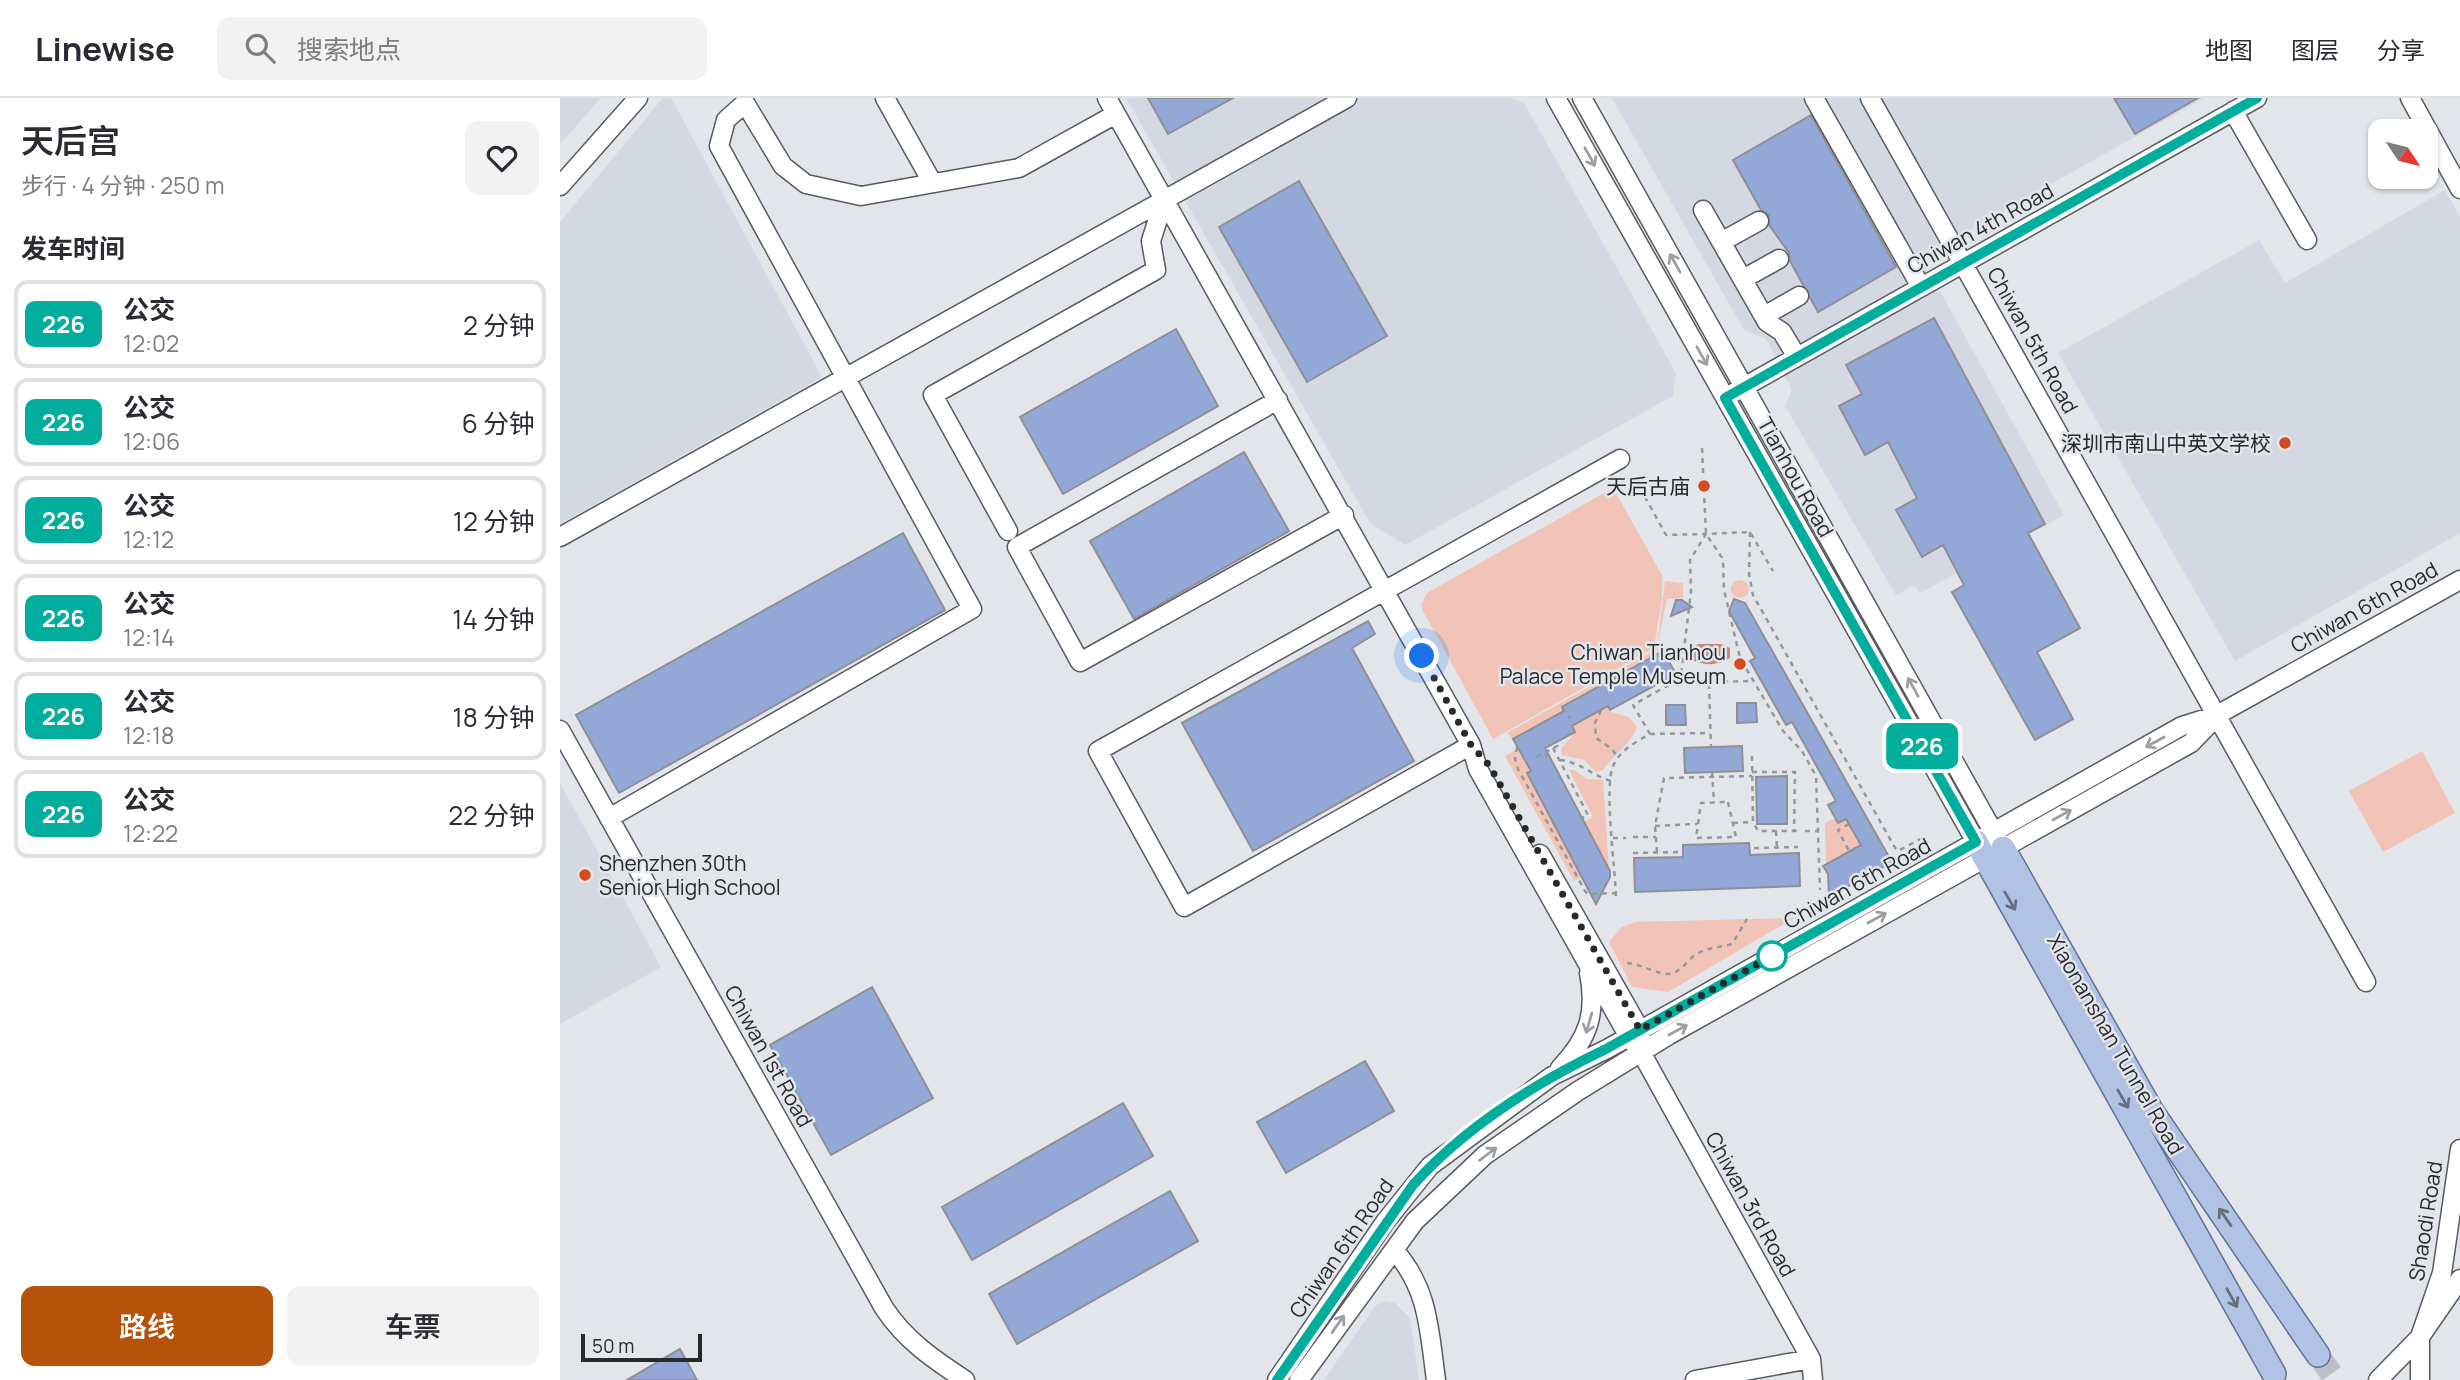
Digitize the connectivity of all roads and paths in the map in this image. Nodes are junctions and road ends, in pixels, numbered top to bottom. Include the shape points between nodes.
1 (638, 98) edge
2 (885, 98) edge
3 (1347, 98) edge
4 (1556, 98) edge
5 (1582, 98) edge
6 (1814, 98) edge
7 (1870, 98) edge
8 (2257, 98) edge
9 (2410, 98) edge
10 (750, 100) edge
11 (1111, 106) edge
12 (2233, 111) junction
13 (2454, 163) edge
14 (932, 181) junction
15 (560, 186) edge
16 (2460, 188) edge
17 (1164, 200) junction
18 (1703, 210) dead end
19 (1759, 221) dead end
20 (2307, 240) dead end
21 (1721, 242) junction
22 (1779, 259) dead end
23 (1964, 263) junction
24 (1743, 279) junction
25 (1921, 287) junction
26 (1799, 296) dead end
27 (1764, 316) junction
28 (1797, 357) junction
29 (844, 379) junction
30 (1744, 387) junction
31 (1725, 398) junction
32 (1278, 400) junction
33 (1702, 448) dead end
34 (1620, 459) dead end
35 (1640, 488) dead end
36 (1344, 515) junction
37 (1008, 531) dead end
38 (1749, 532) junction
39 (1706, 534) junction
40 (560, 537) edge
41 (1773, 571) dead end
42 (2460, 580) edge
43 (1386, 589) junction
44 (1751, 681) junction
45 (1709, 682) junction
46 (1679, 683) junction
47 (1601, 710) dead end
48 (2217, 715) junction
49 (560, 730) edge
50 (1711, 733) junction
51 (1650, 734) junction
52 (1563, 743) dead end
53 (1471, 745) junction
54 (1517, 747) dead end
55 (1711, 747) dead end
56 (1553, 748) junction
57 (1545, 753) junction
58 (1752, 756) dead end
59 (1536, 757) dead end
60 (1618, 758) junction
61 (1559, 760) junction
62 (1549, 762) dead end
63 (1712, 774) junction
64 (1752, 774) junction
65 (1611, 781) junction
66 (1573, 787) junction
67 (1567, 790) dead end
68 (1714, 802) junction
69 (609, 818) junction
70 (1582, 818) dead end
71 (1752, 822) junction
72 (1733, 823) junction
73 (1698, 824) junction
74 (1849, 824) dead end
75 (1655, 826) junction
76 (1776, 831) junction
77 (1805, 831) dead end
78 (1819, 831) junction
79 (1633, 837) dead end
80 (1656, 837) junction
81 (1613, 838) junction
82 (1626, 838) dead end
83 (1716, 838) junction
84 (1922, 838) dead end
85 (1716, 844) dead end
86 (1989, 845) junction
87 (1798, 847) dead end
88 (1754, 848) dead end
89 (1777, 848) junction
90 (1849, 851) dead end
91 (1657, 852) junction
92 (1680, 852) dead end
93 (1633, 853) dead end
94 (1820, 890) dead end
95 (1747, 919) dead end
96 (1586, 960) junction
97 (1627, 963) dead end
98 (2366, 982) dead end
99 (1634, 1033) junction
100 (1641, 1052) junction
101 (1552, 1076) junction
102 (2460, 1149) edge
103 (1394, 1250) junction
104 (2460, 1279) edge
105 (2420, 1337) junction
106 (2318, 1355) tunnel mouth
107 (1811, 1359) junction
108 (2274, 1374) dead end
109 (965, 1380) edge
110 (1277, 1380) edge
111 (1299, 1380) edge
112 (1436, 1380) edge
113 (1695, 1380) edge
114 (1813, 1380) edge
115 (2378, 1380) edge
116 (2420, 1380) edge

1 - 15 street
2 - 14 street
3 - 17 street
4 -> 31 street, Tianhou Road
30 -> 5 street, Tianhou Road
6 - 25 street
7 - 23 street, Chiwan 5th Road
8 - 12 street, Chiwan 4th Road
9 - 13 street
10 - 14 street via 783,166 806,184 860,196
10 - 29 street via 726,120 719,146
11 - 14 street via 1018,168
11 - 17 street, Chiwan 3rd Road
12 - 20 street
12 - 23 street, Chiwan 4th Road
13 - 16 street
17 - 29 street
17 - 32 street, Chiwan 3rd Road
17 - 37 street via 1151,241 1156,270 933,395
18 - 21 street
19 - 21 street
21 - 24 street
22 - 24 street
23 - 25 street, Chiwan 4th Road
23 - 48 street, Chiwan 5th Road
24 - 27 street
25 - 28 street, Chiwan 4th Road
26 - 27 street
27 - 28 street via 1782,332
28 - 30 street, Chiwan 4th Road
29 - 40 street
29 - 69 street via 972,609
30 - 31 street, Chiwan 4th Road
86 -> 30 street, Tianhou Road
31 - 86 street, Tianhou Road
32 - 36 street, Chiwan 3rd Road
32 - 36 street via 1017,547 1080,662
33 - 39 path
34 - 43 street
35 - 39 path via 1666,535
36 - 43 street, Chiwan 3rd Road
38 - 39 path
38 - 41 path
38 - 84 path via 1753,595 1894,846 1898,851
39 - 44 path via 1723,559 1731,627
39 - 46 path via 1690,560 1691,591
42 - 48 street, Chiwan 6th Road
43 - 53 street, Chiwan 3rd Road
43 - 53 street via 1098,751 1184,908
44 - 45 path
44 - 78 path via 1816,776
45 - 46 path
45 - 50 path
46 - 51 path via 1633,705
47 - 60 path via 1595,723 1596,738
48 - 86 street, Chiwan 6th Road via 2191,743
48 - 98 street, Chiwan 5th Road
49 - 69 street, Chiwan 1st Road
50 - 51 path
50 - 55 path
51 - 60 path
52 - 56 path
53 - 96 street, Chiwan 3rd Road via 1478,769
53 - 99 street, Chiwan 3rd Road via 1489,765
54 - 81 path via 1518,769 1588,894 1616,894
56 - 57 path
56 - 61 path
57 - 59 path
57 - 62 path
58 - 64 path
60 - 65 path
61 - 65 path
61 - 66 path
63 - 64 path
63 - 68 path
63 - 75 path via 1664,778
64 - 71 path
64 - 76 path via 1795,772 1796,831
65 - 81 path
66 - 67 path
66 - 70 path via 1588,815
68 - 72 path via 1728,802
68 - 73 path via 1701,803
69 - 109 street, Chiwan 1st Road via 884,1308 920,1350
71 - 72 path
71 - 76 path via 1758,831
72 - 83 path via 1736,837
73 - 75 path
73 - 83 path via 1696,838
74 - 90 path via 1838,830
75 - 80 path
76 - 89 path
77 - 78 path
78 - 94 path
79 - 80 path
80 - 91 path
81 - 82 path
83 - 85 path
86 - 99 street, Chiwan 6th Road
100 -> 86 street, Chiwan 6th Road
106 -> 86 main road, Xiaonanshan Tunnel Road via 2151,1110
86 -> 108 main road, Xiaonanshan Tunnel Road
87 - 89 path
88 - 89 path
91 - 92 path
91 - 93 path
95 - 97 path via 1732,944 1694,956 1676,972 1661,973
96 - 99 street, Chiwan 3rd Road
96 -> 101 street via 1590,1025 1574,1053
99 - 100 street, Chiwan 3rd Road
99 - 101 street, Chiwan 6th Road
103 -> 100 street, Chiwan 6th Road via 1439,1195 1485,1155
100 - 107 street, Chiwan 3rd Road
101 - 110 street, Chiwan 6th Road via 1430,1166 1385,1222
102 - 105 street, Shaodi Road via 2442,1273
111 -> 103 street, Chiwan 6th Road
103 - 112 street via 1409,1267 1424,1301
104 - 105 street
105 - 115 street
105 - 116 street, Shaodi Road
107 - 113 street
107 - 114 street, Chiwan 3rd Road

